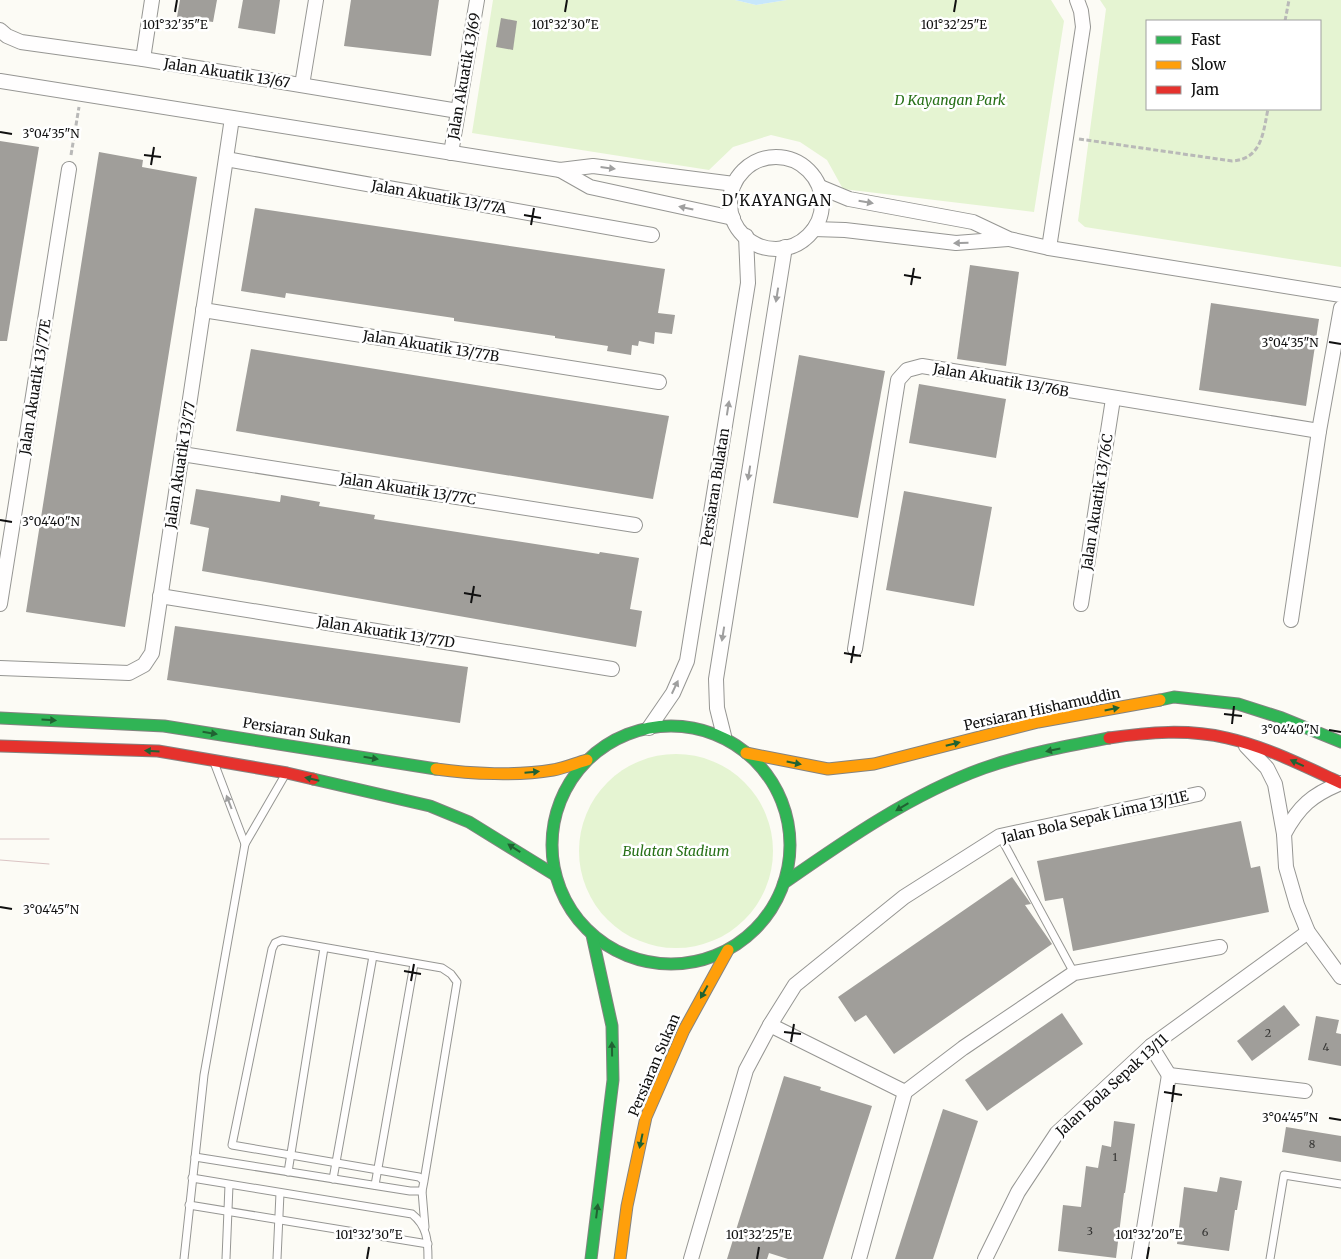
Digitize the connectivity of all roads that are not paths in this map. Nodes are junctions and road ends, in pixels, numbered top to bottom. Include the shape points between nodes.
1 (152, 0) edge
2 (316, 0) edge
3 (477, 0) edge
4 (1077, 0) edge
5 (0, 30) edge
6 (143, 58) junction
7 (0, 81) edge
8 (302, 85) junction
9 (458, 111) junction
10 (232, 118) junction
11 (451, 153) junction
12 (226, 159) junction
13 (69, 169) road end
14 (560, 170) junction
15 (734, 184) junction
16 (820, 187) junction
17 (733, 218) junction
18 (814, 228) junction
19 (652, 235) dead end
20 (746, 236) junction
21 (1009, 239) junction
22 (785, 247) junction
23 (1049, 248) junction
24 (1341, 295) edge
25 (1341, 308) edge
26 (203, 310) junction
27 (659, 382) dead end
28 (1113, 399) junction
29 (1319, 431) junction
30 (182, 454) junction
31 (635, 525) dead end
32 (160, 596) junction
33 (0, 604) edge
34 (1081, 604) dead end
35 (1291, 620) dead end
36 (855, 649) dead end
37 (0, 668) edge
38 (612, 669) dead end
39 (0, 718) edge
40 (649, 728) junction
41 (724, 736) junction
42 (1341, 742) edge
43 (1243, 743) junction
44 (0, 746) edge
45 (746, 754) junction
46 (213, 760) junction
47 (587, 760) junction
48 (287, 773) junction
49 (1341, 783) edge
50 (1198, 794) dead end
51 (1284, 834) junction
52 (1000, 836) junction
53 (245, 844) junction
54 (555, 875) junction
55 (784, 883) junction
56 (1308, 932) junction
57 (592, 935) junction
58 (1220, 947) dead end
59 (324, 948) junction
60 (728, 950) junction
61 (373, 956) junction
62 (414, 964) junction
63 (1074, 973) junction
64 (1341, 977) edge
65 (770, 1025) junction
66 (1152, 1046) junction
67 (1169, 1075) junction
68 (905, 1092) junction
69 (1304, 1092) dead end
70 (291, 1155) junction
71 (195, 1157) junction
72 (337, 1163) junction
73 (378, 1170) junction
74 (288, 1172) junction
75 (192, 1178) junction
76 (333, 1179) junction
77 (424, 1180) junction
78 (1341, 1184) edge
79 (229, 1185) junction
80 (375, 1185) junction
81 (422, 1191) junction
82 (280, 1193) junction
83 (188, 1205) junction
84 (227, 1211) junction
85 (278, 1219) junction
86 (426, 1230) junction
87 (428, 1244) junction
88 (184, 1259) edge
89 (226, 1259) edge
90 (277, 1259) edge
91 (428, 1259) edge
92 (591, 1259) edge
93 (620, 1259) edge
94 (691, 1259) edge
95 (859, 1259) edge
96 (985, 1259) edge
97 (1139, 1259) edge
98 (1270, 1259) edge

1 - 6 street
2 - 8 street
3 - 9 street, Jalan Akuatik 13/69
4 - 23 street via 1083,27
5 - 6 street, Jalan Akuatik 13/67 via 20,42
6 - 8 street, Jalan Akuatik 13/67
7 - 10 street
8 - 9 street, Jalan Akuatik 13/67
9 - 11 street, Jalan Akuatik 13/69
10 - 11 street
10 - 12 street, Jalan Akuatik 13/77
11 - 14 street
12 - 19 street, Jalan Akuatik 13/77A
12 - 26 street, Jalan Akuatik 13/77
13 - 33 street, Jalan Akuatik 13/77E
14 -> 15 street via 594,166
17 -> 14 street via 590,187
15 - 16 street via 743,171 771,157 786,158 800,164
15 - 17 street via 730,207
16 - 18 street via 821,216
16 -> 21 street via 848,198 973,222
17 - 20 street
21 -> 18 street via 956,244
18 - 22 street via 796,244
20 - 22 street via 764,246
40 -> 20 street, Persiaran Bulatan via 673,693 687,662 748,283
21 - 23 street
22 -> 41 street via 716,678 717,708
23 - 24 street
25 - 29 street
26 - 27 street, Jalan Akuatik 13/77B
26 - 30 street, Jalan Akuatik 13/77
28 - 29 street, Jalan Akuatik 13/76B
28 - 34 street, Jalan Akuatik 13/76C
28 - 36 street, Jalan Akuatik 13/76B via 922,366 907,370 898,380
29 - 35 street
30 - 31 street, Jalan Akuatik 13/77C
30 - 32 street, Jalan Akuatik 13/77
32 - 37 street, Jalan Akuatik 13/77 via 152,653 144,665 129,673
32 - 38 street, Jalan Akuatik 13/77D
39 -> 47 main road, Persiaran Sukan via 164,726 457,772 546,771
40 - 41 main road via 691,728
40 - 47 main road via 616,740
41 - 45 main road
45 -> 42 main road, Persiaran Hishamuddin via 828,769 874,764 1038,722 1174,697 1238,704
49 -> 43 main road via 1276,753
43 - 51 street via 1267,768 1276,784
43 -> 55 main road via 1212,735 1169,731 1114,737 974,772 910,801
46 -> 44 main road via 158,751
45 - 55 main road via 770,780 785,812 790,848
46 - 48 main road
53 -> 46 lane
47 - 54 main road via 562,794 553,826
48 - 53 lane
54 -> 48 main road via 469,822 430,806
49 - 51 street via 1322,790 1306,802
50 - 52 street, Jalan Bola Sepak Lima 13/11E
51 - 56 street via 1286,867
52 - 63 lane
52 - 65 street, Jalan Bola Sepak Lima 13/11E via 904,897 795,985
53 - 71 lane via 204,1075
54 - 57 main road via 563,898
55 - 60 main road via 771,910 752,932
56 - 64 street
56 - 66 street, Jalan Bola Sepak 13/11
57 - 60 main road via 623,954 658,963 694,962
92 -> 57 main road, Persiaran Sukan via 613,1080 612,1026
58 - 63 street
59 - 61 lane
59 - 70 lane
59 - 70 lane via 282,940 272,950 232,1145
60 -> 93 main road, Persiaran Sukan via 684,1030 646,1117 627,1206
61 - 62 lane
61 - 72 lane
62 - 73 lane
62 - 77 lane via 442,968 457,982
63 - 68 street via 963,1048
65 - 68 street
65 - 94 street, Jalan Bola Sepak Lima 13/11E via 746,1070
66 - 67 street
66 - 96 street, Jalan Bola Sepak 13/11 via 1057,1133 1018,1192
67 - 69 street
67 - 97 street
68 - 95 street
70 - 72 lane
70 - 74 lane
71 - 74 lane
71 - 75 lane
72 - 73 lane
72 - 76 lane
73 - 77 lane
73 - 80 lane
74 - 76 lane
75 - 79 lane
75 - 83 lane
76 - 80 lane
77 - 81 lane
78 - 98 lane via 1284,1174
79 - 82 lane
79 - 84 lane
80 - 81 lane
81 - 86 lane
82 - 85 lane
82 - 86 lane via 412,1214
83 - 84 lane
83 - 88 lane
84 - 85 lane
84 - 89 lane
85 - 87 lane
85 - 90 lane
86 - 87 lane
87 - 91 lane

